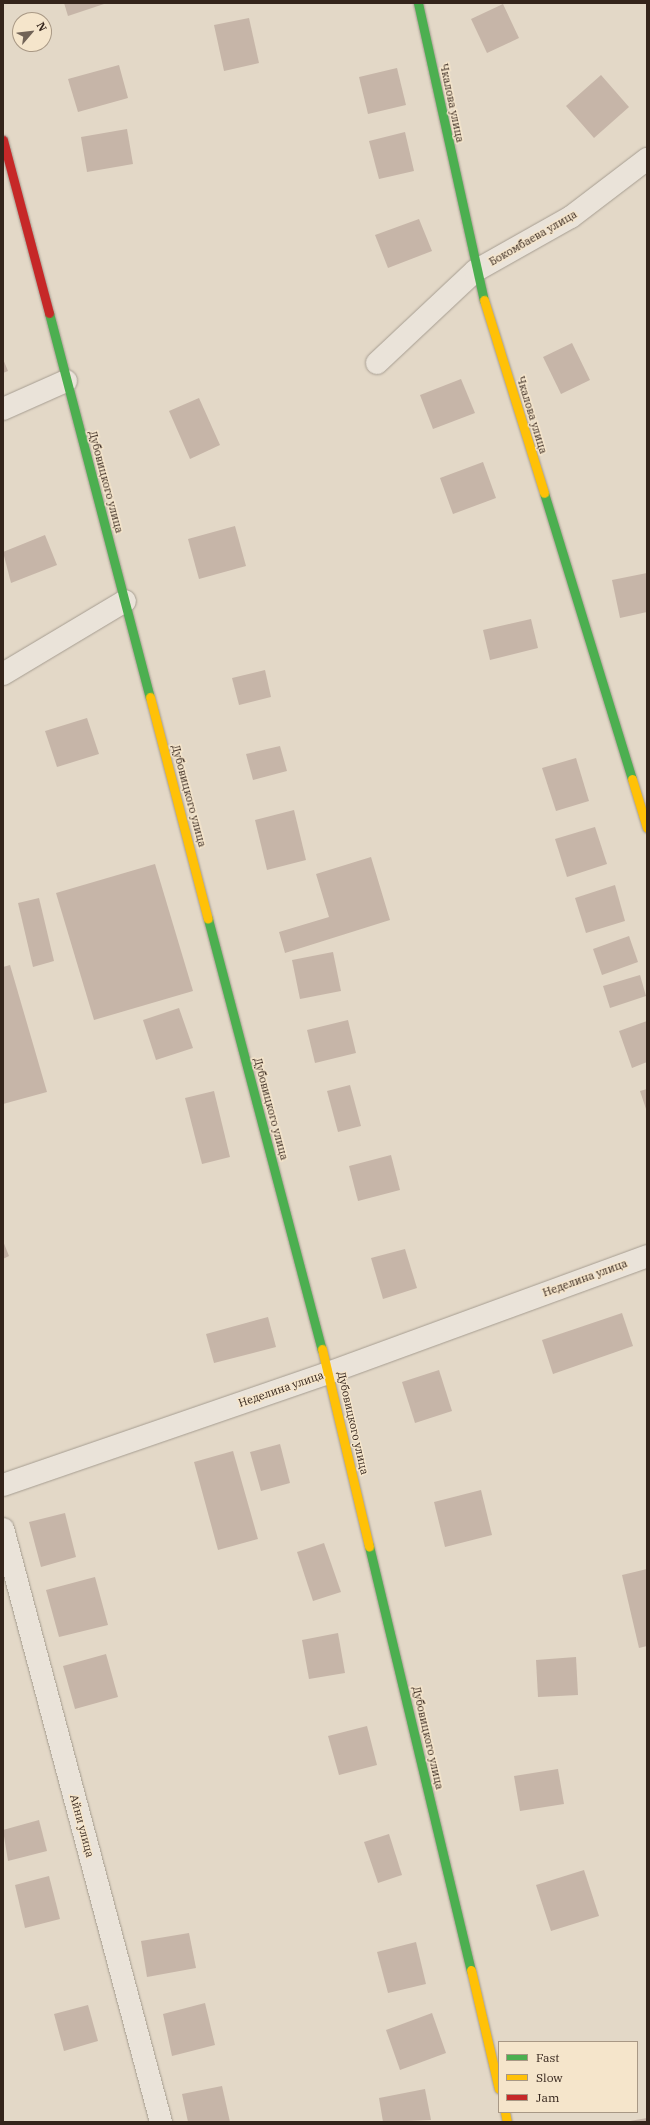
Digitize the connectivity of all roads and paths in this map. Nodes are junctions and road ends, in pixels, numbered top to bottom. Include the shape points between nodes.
1 (418, 3) edge
2 (3, 140) edge
3 (647, 159) edge
4 (475, 271) junction
5 (377, 363) dead end
6 (66, 381) junction
7 (3, 409) edge
8 (125, 601) junction
9 (3, 674) edge
10 (647, 828) edge
11 (647, 1256) edge
12 (328, 1373) junction
13 (3, 1485) edge
14 (3, 1529) edge
15 (498, 2085) edge
16 (161, 2122) edge

1 - 4 street, Чкалова улица
2 - 6 street, Дубовицкого улица
3 - 4 street, Бокомбаева улица via 571,217
4 - 5 street, Бокомбаева улица
4 - 10 street, Чкалова улица
6 - 7 street
6 - 8 street, Дубовицкого улица
8 - 9 street
8 - 12 street, Дубовицкого улица
11 - 12 street, Неделина улица
12 - 13 street, Неделина улица
12 - 15 street, Дубовицкого улица
14 - 16 street, Айни улица

